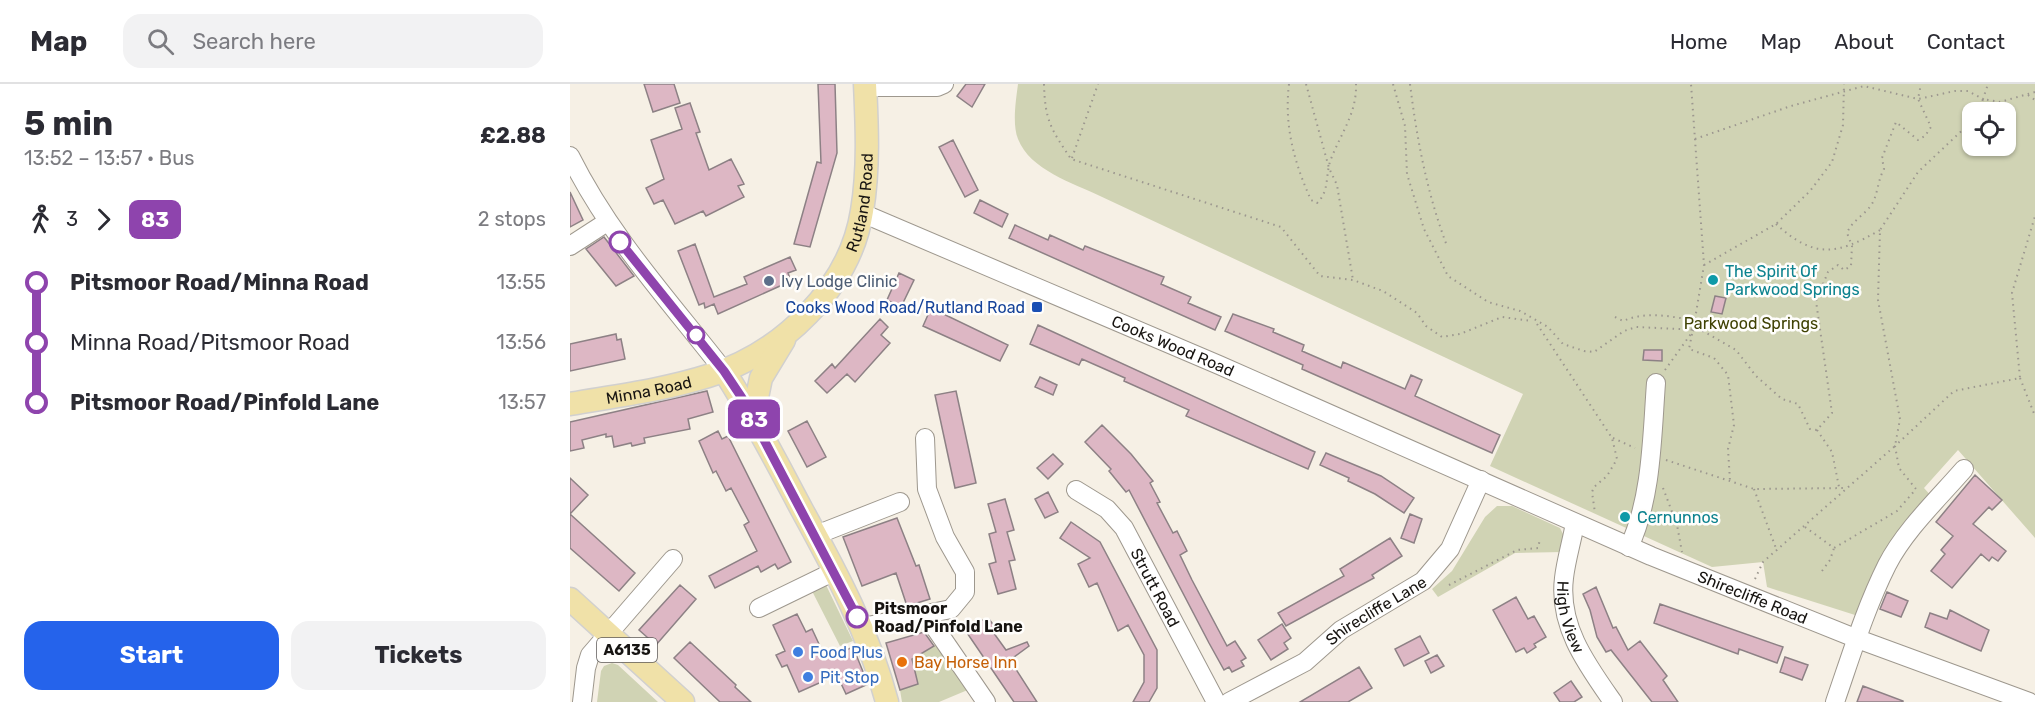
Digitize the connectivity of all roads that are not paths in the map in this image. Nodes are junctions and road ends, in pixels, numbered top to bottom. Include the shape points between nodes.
1 (944, 84) edge
2 (865, 85) edge
3 (570, 156) edge
4 (862, 213) junction
5 (607, 222) junction
6 (570, 246) edge
7 (790, 332) junction
8 (724, 371) junction
9 (1656, 382) road end
10 (570, 404) edge
11 (753, 417) junction
12 (925, 438) dead end
13 (1965, 469) dead end
14 (1481, 480) junction
15 (1076, 490) dead end
16 (900, 502) dead end
17 (1582, 526) junction
18 (816, 535) junction
19 (1629, 547) junction
20 (673, 559) dead end
21 (835, 571) junction
22 (570, 599) edge
23 (759, 608) dead end
24 (927, 616) junction
25 (863, 627) junction
26 (608, 633) junction
27 (1855, 638) junction
28 (582, 702) edge
29 (683, 702) edge
30 (887, 702) edge
31 (986, 702) edge
32 (1216, 702) edge
33 (1229, 702) edge
34 (1612, 702) edge
35 (1835, 702) edge
36 (2030, 702) edge

1 - 2 street
2 - 4 main road, Rutland Road via 867,155
3 - 5 street
4 - 7 main road, Rutland Road via 854,240 832,283
4 - 14 street, Cooks Wood Road
5 - 6 street
5 - 8 street
7 - 8 main road, Rutland Road
7 - 11 main road via 761,378
8 - 10 main road, Minna Road
8 - 11 main road
9 - 19 street via 1651,455 1638,529
11 - 18 main road
12 - 24 street via 927,489 945,537 965,572 966,583 965,592 951,609
13 - 27 street via 1888,563
14 - 17 street, Shirecliffe Road
14 - 33 street, Shirecliffe Lane via 1450,549 1423,581 1341,630 1305,662
15 - 32 street, Strutt Road via 1107,509 1124,528
16 - 18 street
17 - 19 street, Shirecliffe Road
17 - 34 street, High View via 1564,579 1565,614 1585,662
18 - 21 main road
19 - 27 street, Shirecliffe Road
20 - 26 street
21 - 23 street
21 - 25 main road
22 - 26 main road, A6135
24 - 25 street
24 - 31 street
25 - 30 main road
26 - 28 street via 590,655
26 - 29 main road, A6135
27 - 35 street
27 - 36 street, Shirecliffe Road

